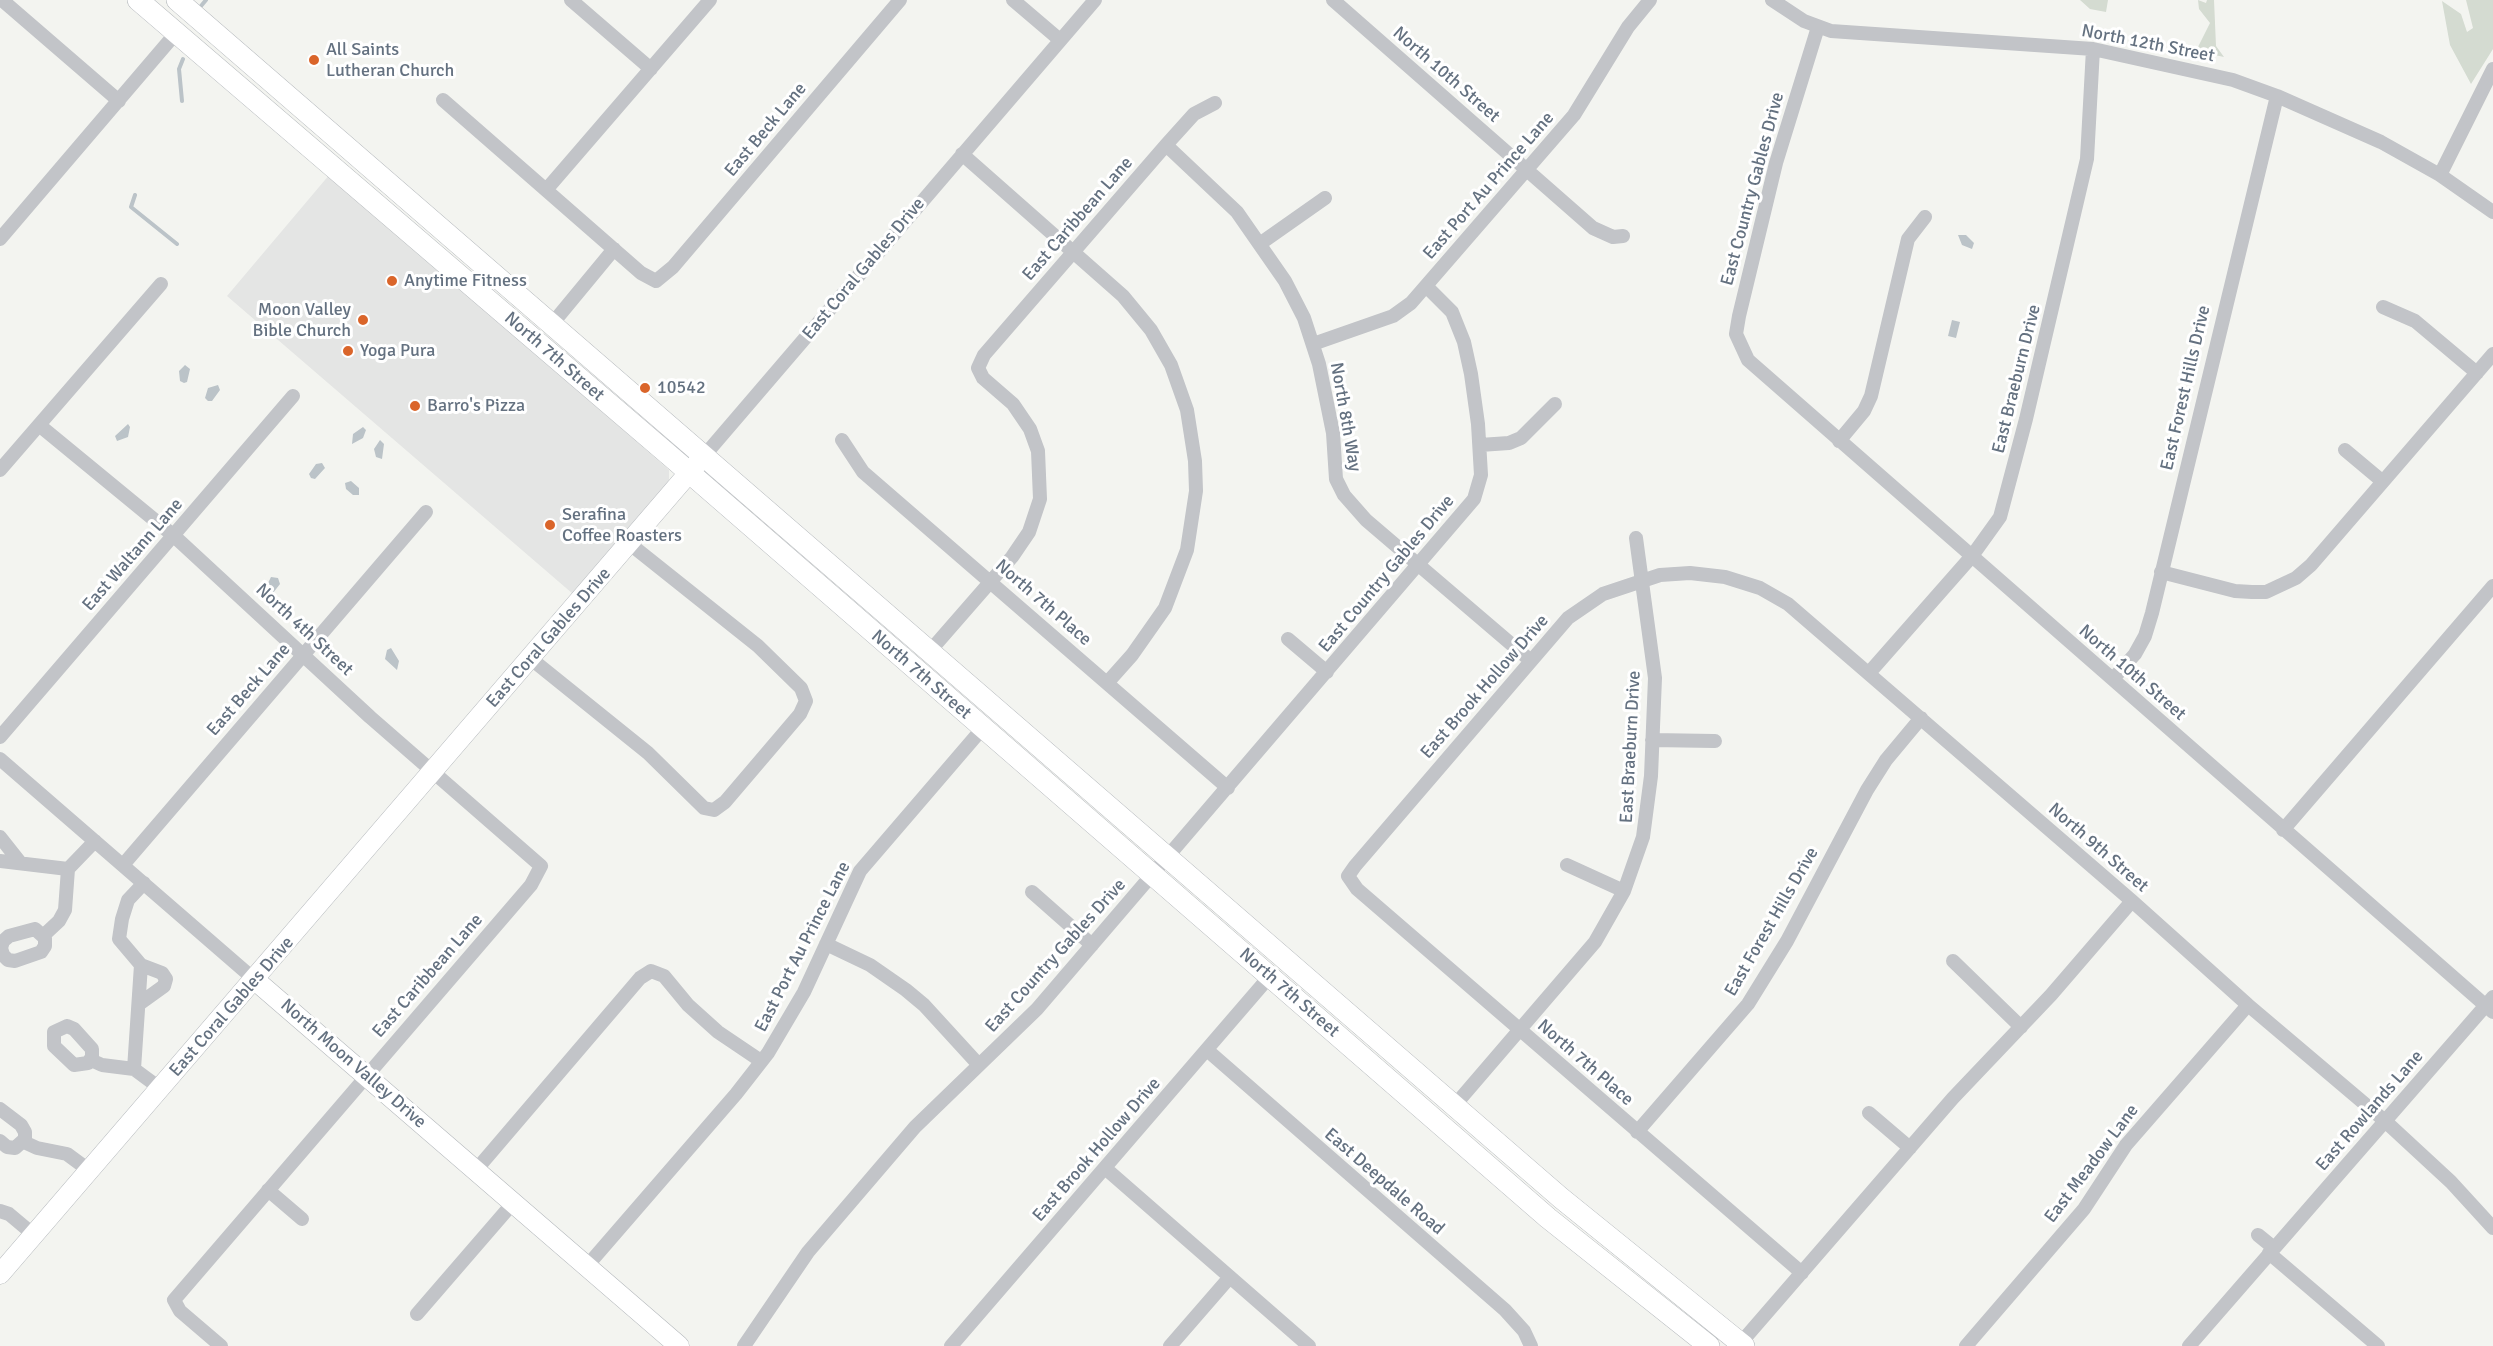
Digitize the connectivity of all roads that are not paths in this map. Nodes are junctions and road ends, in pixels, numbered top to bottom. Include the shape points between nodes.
1 (138, 0) edge
2 (177, 0) edge
3 (571, 0) edge
4 (710, 0) edge
5 (900, 0) edge
6 (1013, 0) edge
7 (1095, 0) edge
8 (1333, 0) edge
9 (1630, 0) edge
10 (1772, 0) edge
11 (3, 5) edge
12 (1646, 5) edge
13 (154, 14) junction
14 (205, 24) junction
15 (1818, 27) junction
16 (176, 33) junction
17 (1060, 40) junction
18 (2093, 49) junction
19 (208, 60) junction
20 (651, 69) junction
21 (2493, 69) edge
22 (2277, 96) junction
23 (443, 100) dead end
24 (119, 101) junction
25 (1215, 103) dead end
26 (1166, 145) junction
27 (962, 154) junction
28 (1527, 170) junction
29 (2440, 175) junction
30 (546, 190) junction
31 (1325, 198) dead end
32 (2493, 212) edge
33 (1925, 217) dead end
34 (1623, 236) dead end
35 (0, 239) edge
36 (1261, 243) junction
37 (614, 249) junction
38 (1074, 252) junction
39 (161, 284) dead end
40 (1426, 286) junction
41 (2383, 307) dead end
42 (552, 324) junction
43 (1313, 344) junction
44 (2493, 354) edge
45 (1748, 360) joint
46 (2477, 373) junction
47 (293, 396) dead end
48 (1555, 404) dead end
49 (39, 425) junction
50 (842, 440) dead end
51 (1839, 441) junction
52 (1480, 446) junction
53 (2345, 450) dead end
54 (704, 456) junction
55 (0, 470) edge
56 (689, 472) junction
57 (2382, 482) junction
58 (426, 512) dead end
59 (174, 536) junction
60 (1636, 538) dead end
61 (630, 544) junction
62 (1972, 556) junction
63 (1420, 565) junction
64 (2161, 572) junction
65 (1642, 580) junction
66 (991, 582) junction
67 (2493, 586) edge
68 (1288, 639) dead end
69 (930, 651) junction
70 (303, 655) junction
71 (530, 658) junction
72 (1531, 661) junction
73 (1327, 672) junction
74 (1869, 673) junction
75 (2113, 679) junction
76 (1107, 683) junction
77 (1921, 718) junction
78 (982, 729) junction
79 (0, 737) edge
80 (1652, 740) junction
81 (1715, 741) dead end
82 (0, 759) edge
83 (433, 772) junction
84 (1228, 788) junction
85 (2283, 830) junction
86 (0, 837) edge
87 (95, 841) junction
88 (1168, 858) junction
89 (0, 861) edge
90 (20, 861) junction
91 (123, 865) junction
92 (1567, 865) dead end
93 (541, 866) joint
94 (69, 869) junction
95 (1153, 875) junction
96 (1348, 876) joint
97 (144, 883) junction
98 (1624, 891) junction
99 (1032, 892) dead end
100 (2132, 901) junction
101 (44, 935) dead end
102 (826, 944) junction
103 (1092, 945) junction
104 (1953, 961) dead end
105 (141, 965) junction
106 (1270, 976) junction
107 (255, 980) junction
108 (140, 1004) junction
109 (2248, 1005) junction
110 (2491, 1005) edge
111 (2021, 1027) junction
112 (1521, 1030) junction
113 (1207, 1050) junction
114 (91, 1060) dead end
115 (761, 1061) junction
116 (978, 1064) junction
117 (134, 1070) junction
118 (366, 1075) junction
119 (160, 1089) junction
120 (1455, 1106) junction
121 (0, 1109) edge
122 (1869, 1113) dead end
123 (2385, 1121) junction
124 (1637, 1132) junction
125 (0, 1141) edge
126 (24, 1142) junction
127 (1910, 1148) junction
128 (1105, 1168) junction
129 (476, 1170) junction
130 (90, 1171) junction
131 (268, 1190) junction
132 (513, 1203) junction
133 (0, 1210) edge
134 (302, 1219) dead end
135 (2493, 1228) edge
136 (34, 1235) junction
137 (2258, 1235) dead end
138 (2272, 1250) junction
139 (587, 1266) junction
140 (1802, 1273) junction
141 (0, 1275) edge
142 (1230, 1277) junction
143 (417, 1314) dead end
144 (1741, 1345) edge
145 (221, 1346) edge
146 (679, 1346) edge
147 (744, 1346) edge
148 (951, 1346) edge
149 (1170, 1346) edge
150 (1310, 1346) edge
151 (1531, 1346) edge
152 (1709, 1346) edge
153 (1966, 1346) edge
154 (2189, 1346) edge
155 (2378, 1346) edge

1 - 13 main road, North 7th Street
2 - 14 main road, North 7th Street
3 - 20 street
4 - 20 street
5 - 37 street, East Beck Lane via 673,267 656,281
6 - 17 street
7 - 17 street, East Coral Gables Drive
8 - 28 street, North 10th Street
9 - 12 street
10 - 15 street, North 12th Street
11 - 24 street
12 - 28 street, East Port Au Prince Lane via 1617,43 1574,116
13 - 14 main road
13 - 16 main road, North 7th Street
14 - 19 main road
14 - 42 main road, North 7th Street
15 - 18 street, North 12th Street via 1954,41
15 - 45 street, East Country Gables Drive via 1776,163 1739,316 1736,334
16 - 19 main road, North 7th Street
16 - 24 street
17 - 27 street, East Coral Gables Drive
18 - 22 street, North 12th Street via 2200,72
18 - 62 street, East Braeburn Drive via 2087,159 2048,330 2000,517
19 - 56 main road, North 7th Street
20 - 30 street
21 - 29 street
22 - 29 street, North 12th Street via 2381,142
22 - 64 street, East Forest Hills Drive
23 - 30 street
24 - 35 street
25 - 26 street, East Caribbean Lane via 1194,114
26 - 36 street, North 8th Way via 1226,200
26 - 38 street, East Caribbean Lane
27 - 38 street
27 - 54 street, East Coral Gables Drive
28 - 34 street, North 10th Street via 1593,228 1613,237
28 - 40 street, East Port Au Prince Lane
29 - 32 street, North 12th Street
30 - 37 street
31 - 36 street
33 - 51 street via 1908,239 1871,396
36 - 43 street, North 8th Way via 1285,281
37 - 42 street
38 - 66 street, East Caribbean Lane via 984,355 978,368 983,378 1013,404 1029,429 1041,472 1040,499 1029,532
38 - 76 street via 1124,296 1167,357 1186,410 1195,461 1193,516 1179,574 1150,631
39 - 49 street
40 - 43 street, East Port Au Prince Lane via 1401,312
40 - 52 street via 1457,322 1471,374
41 - 46 street via 2415,321
42 - 54 main road, North 7th Street
43 - 63 street, North 8th Way via 1327,399 1336,479 1366,520
44 - 46 street
45 - 51 street, North 10th Street
46 - 57 street
47 - 59 street, East Waltann Lane
48 - 52 street via 1521,438
49 - 55 street
49 - 59 street, North 4th Street
50 - 66 street, North 7th Place via 863,472
51 - 62 street, North 10th Street
52 - 63 street, East Country Gables Drive via 1481,475 1474,499
53 - 57 street
54 - 56 street, East Coral Gables Drive
54 - 69 main road, North 7th Street
56 - 61 street, East Coral Gables Drive
56 - 78 main road, North 7th Street
57 - 64 street via 2311,565 2266,592 2235,591
58 - 70 street, East Beck Lane
59 - 70 street, North 4th Street
59 - 79 street, East Waltann Lane
60 - 65 street
61 - 71 street, East Coral Gables Drive
61 - 71 street via 758,646 801,688 806,701 800,714 724,802 714,810 704,808 648,753
62 - 74 street, East Braeburn Drive
62 - 75 street, North 10th Street
63 - 72 street, North 8th Way
63 - 73 street, East Country Gables Drive
64 - 75 street, East Forest Hills Drive via 2145,636
65 - 72 street, East Brook Hollow Drive via 1585,605 1568,618
65 - 74 street, North 9th Street via 1690,573 1725,577 1760,588 1788,604
65 - 80 street, East Braeburn Drive via 1655,678
66 - 69 street
66 - 76 street, North 7th Place
67 - 85 street
68 - 73 street, East Country Gables Drive
69 - 88 main road, North 7th Street
70 - 83 street, North 4th Street
70 - 91 street, East Beck Lane
71 - 83 street, East Coral Gables Drive
72 - 96 street, East Brook Hollow Drive
73 - 84 street, East Country Gables Drive
74 - 77 street, North 9th Street
75 - 85 street, North 10th Street
76 - 84 street, North 7th Place
77 - 100 street, North 9th Street
77 - 124 street, East Forest Hills Drive via 1867,790 1787,941 1748,1004
78 - 95 main road, North 7th Street
78 - 102 street, East Port Au Prince Lane via 860,871
80 - 81 street
80 - 98 street, East Braeburn Drive via 1643,837
82 - 87 street, North Moon Valley Drive
83 - 93 street, North 4th Street
83 - 107 street, East Coral Gables Drive
84 - 88 street, East Country Gables Drive
85 - 110 street, North 10th Street
86 - 90 street
87 - 91 street, North Moon Valley Drive
87 - 94 street
88 - 95 street, East Country Gables Drive
88 - 120 main road, North 7th Street
89 - 90 street
90 - 94 street
91 - 97 street, North Moon Valley Drive
92 - 98 street
93 - 118 street, East Caribbean Lane via 531,885
94 - 101 street via 65,910
95 - 103 street, East Country Gables Drive
95 - 106 main road, North 7th Street
96 - 112 street, North 7th Place via 1357,889
97 - 105 street via 128,900 119,939
97 - 107 street, North Moon Valley Drive
98 - 112 street, East Braeburn Drive via 1595,942
99 - 103 street
100 - 109 street, North 9th Street
100 - 111 street
102 - 115 street, East Port Au Prince Lane via 793,1012
102 - 116 street via 870,965 906,990
103 - 116 street, East Country Gables Drive via 1024,1022
104 - 111 street
105 - 108 street
105 - 108 street via 162,973 166,979 164,986
106 - 113 street, East Brook Hollow Drive
106 - 152 main road, North 7th Street via 1548,1218
107 - 118 street, North Moon Valley Drive
107 - 119 street, East Coral Gables Drive
108 - 117 street
109 - 123 street, North 9th Street
109 - 153 street, East Meadow Lane via 2126,1145 2084,1209
110 - 123 street, East Rowlands Lane
111 - 127 street
112 - 120 street, East Braeburn Drive
112 - 124 street, North 7th Place
113 - 128 street, East Brook Hollow Drive
113 - 151 street, East Deepdale Road via 1505,1310 1524,1331
114 - 117 street
115 - 129 street via 718,1032 663,976 651,971 640,978
115 - 139 street, East Port Au Prince Lane
116 - 147 street, East Country Gables Drive via 915,1127 821,1237
117 - 119 street
118 - 129 street, North Moon Valley Drive
118 - 131 street, East Caribbean Lane
119 - 130 street, East Coral Gables Drive
120 - 144 main road, North 7th Street
121 - 126 street via 21,1125
122 - 127 street
123 - 135 street, North 9th Street via 2451,1182
123 - 138 street, East Rowlands Lane
124 - 140 street, North 7th Place
125 - 126 street via 15,1148
126 - 130 street via 67,1154
127 - 140 street
128 - 142 street
128 - 148 street, East Brook Hollow Drive
129 - 132 street, North Moon Valley Drive
130 - 136 street, East Coral Gables Drive
131 - 134 street
131 - 145 street, East Caribbean Lane via 174,1300 180,1311
132 - 139 street, North Moon Valley Drive
132 - 143 street
133 - 136 street
136 - 141 street, East Coral Gables Drive
137 - 138 street
138 - 154 street, East Rowlands Lane
138 - 155 street
139 - 146 street, North Moon Valley Drive
140 - 144 street
142 - 149 street
142 - 150 street

